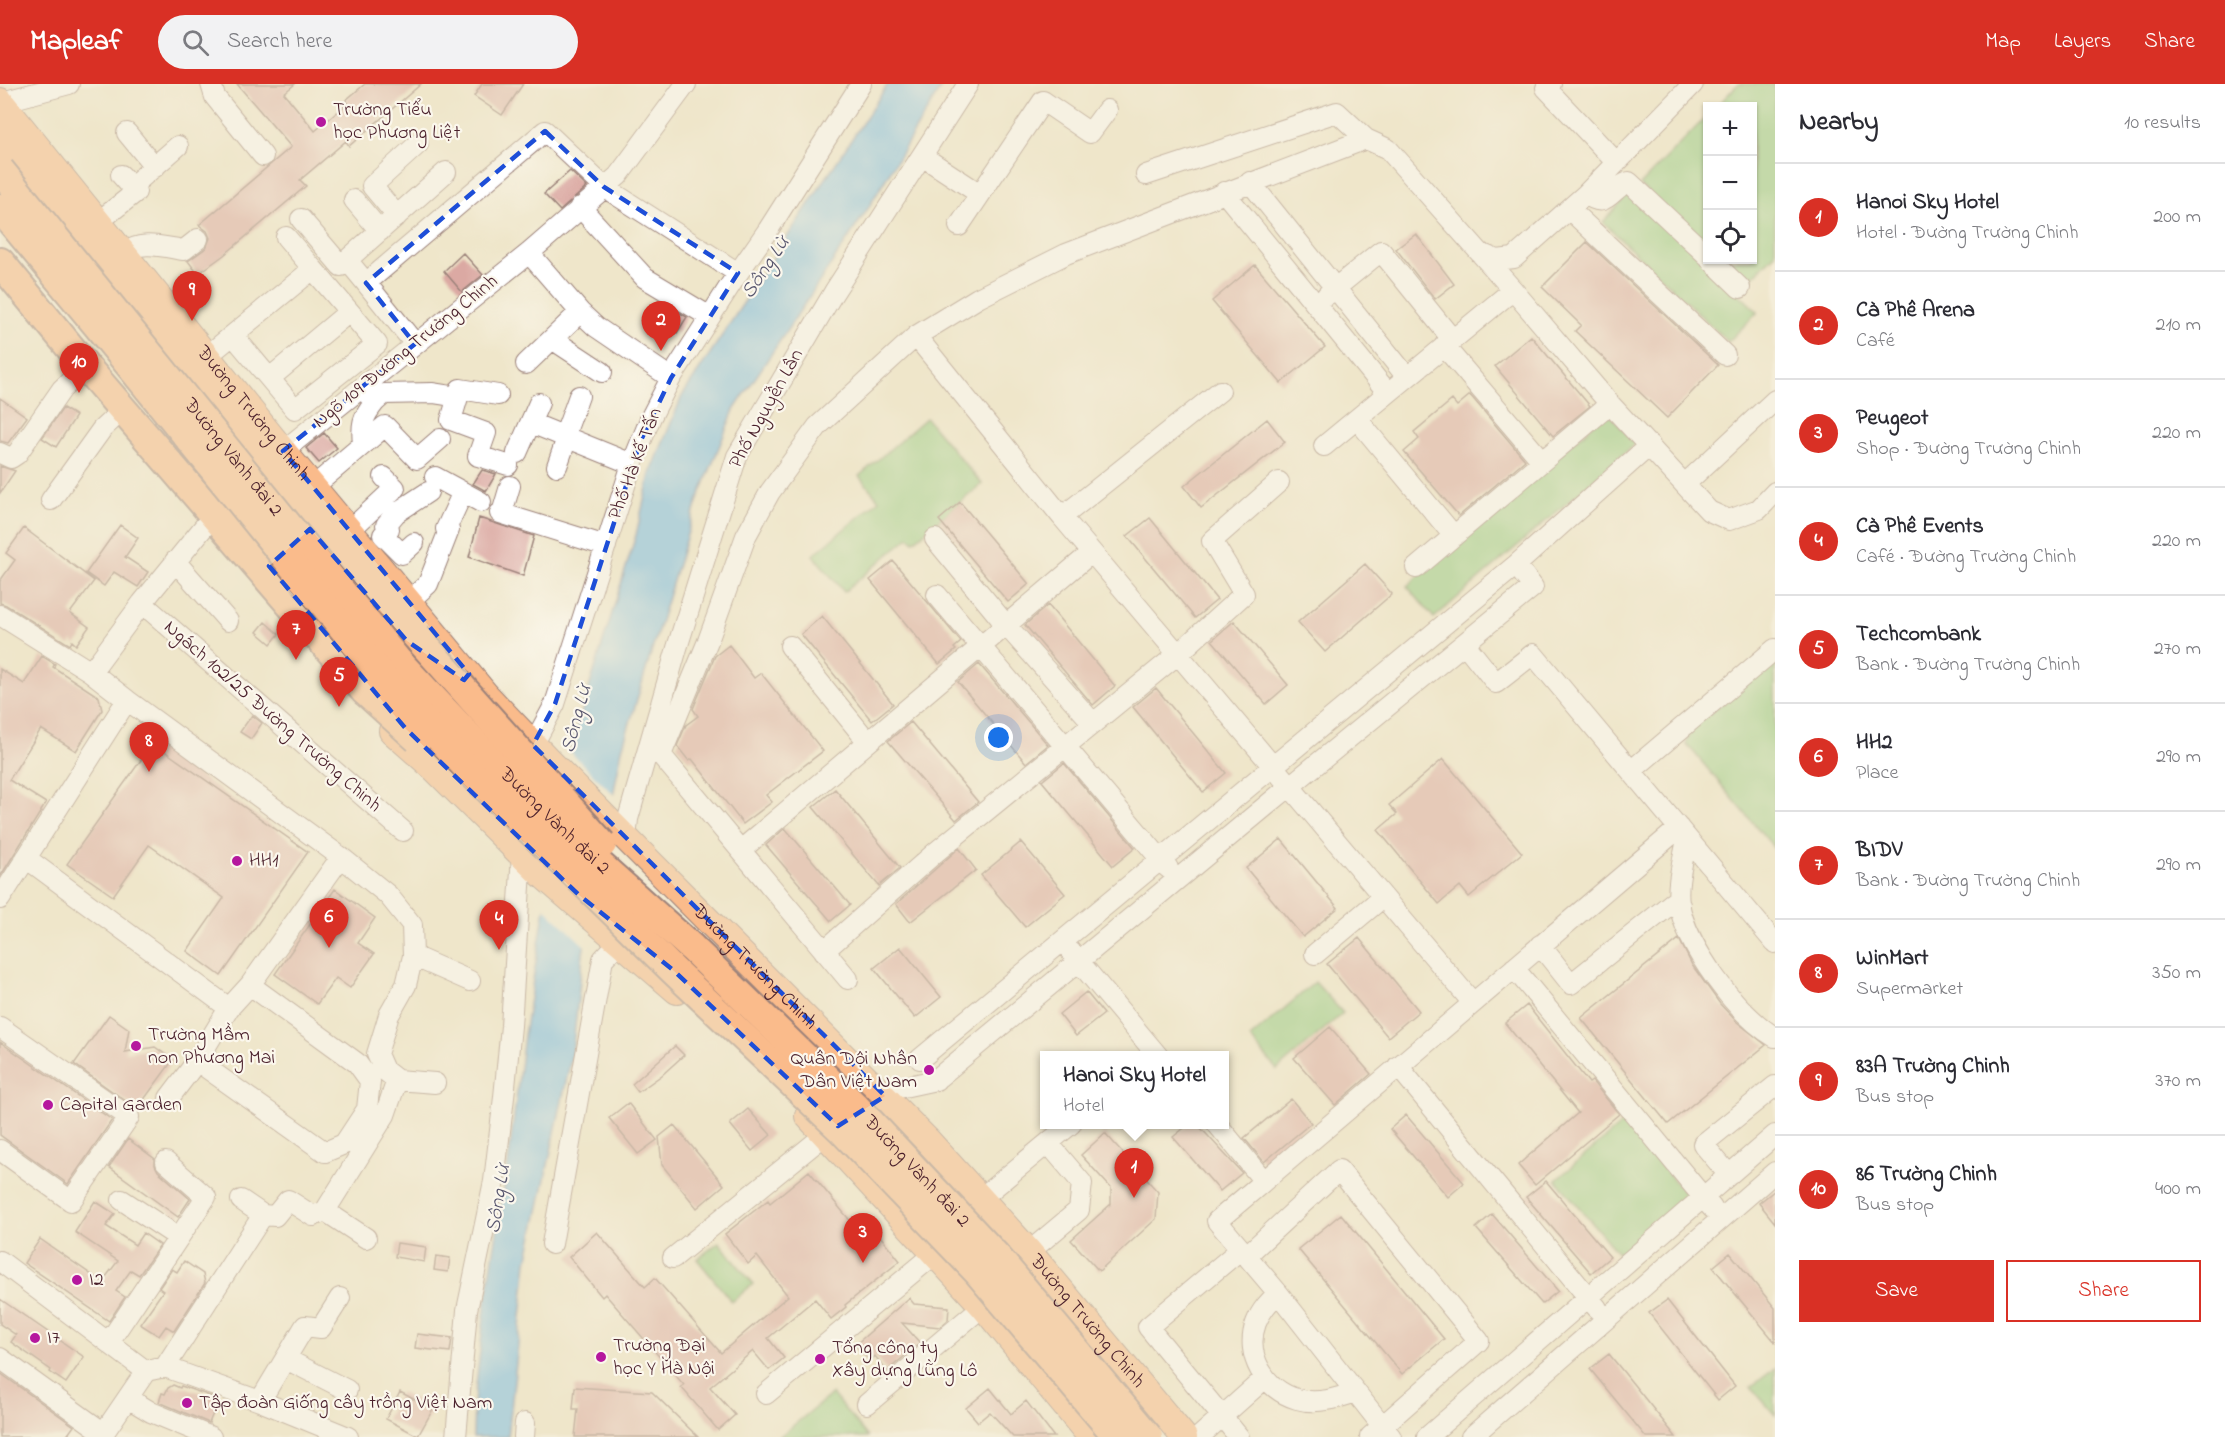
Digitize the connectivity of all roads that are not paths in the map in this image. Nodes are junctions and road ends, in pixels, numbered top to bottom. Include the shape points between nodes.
1 (69, 84) edge
2 (211, 84) edge
3 (861, 84) edge
4 (968, 84) edge
5 (1551, 84) edge
6 (1693, 84) edge
7 (677, 88) edge
8 (1, 101) edge
9 (1107, 110) dead end
10 (127, 133) dead end
11 (0, 136) edge
12 (1366, 139) junction
13 (418, 144) dead end
14 (178, 146) dead end
15 (0, 155) edge
16 (263, 156) dead end
17 (922, 156) junction
18 (1616, 162) junction
19 (155, 167) junction
20 (0, 170) edge
21 (446, 172) dead end
22 (1146, 176) dead end
23 (1250, 182) junction
24 (604, 186) junction
25 (1224, 192) junction
26 (980, 194) junction
27 (1586, 194) junction
28 (354, 200) dead end
29 (580, 207) junction
30 (0, 208) edge
31 (1569, 209) junction
32 (397, 216) junction
33 (301, 219) dead end
34 (98, 222) junction
35 (959, 226) dead end
36 (380, 231) junction
37 (286, 237) dead end
38 (198, 239) dead end
39 (0, 246) edge
40 (1703, 252) edge
41 (529, 253) junction
42 (1480, 253) junction
43 (123, 254) junction
44 (347, 260) junction
45 (0, 262) edge
46 (1715, 264) edge
47 (313, 269) junction
48 (738, 273) junction
49 (0, 281) edge
50 (366, 283) junction
51 (1336, 288) junction
52 (1740, 288) dead end
53 (1513, 290) junction
54 (1316, 305) junction
55 (349, 312) junction
56 (580, 312) junction
57 (710, 318) junction
58 (1363, 322) junction
59 (233, 335) junction
60 (916, 336) junction
61 (552, 339) junction
62 (1344, 339) junction
63 (1448, 343) junction
64 (415, 344) junction
65 (1725, 355) dead end
66 (206, 357) junction
67 (526, 364) dead end
68 (82, 371) junction
69 (602, 372) dead end
70 (1407, 377) junction
71 (270, 378) junction
72 (671, 378) junction
73 (1220, 391) dead end
74 (1388, 393) junction
75 (369, 395) junction
76 (498, 395) dead end
77 (579, 396) dead end
78 (458, 397) junction
79 (1775, 400) edge
80 (539, 403) dead end
81 (1610, 404) junction
82 (116, 417) junction
83 (1357, 419) junction
84 (531, 423) junction
85 (566, 437) junction
86 (440, 439) dead end
87 (363, 444) junction
88 (1650, 445) junction
89 (1324, 446) dead end
90 (283, 451) junction
91 (0, 453) edge
92 (1542, 461) junction
93 (632, 464) junction
94 (557, 466) dead end
95 (384, 477) dead end
96 (1279, 482) dead end
97 (1685, 484) junction
98 (510, 486) dead end
99 (313, 488) junction
100 (463, 492) junction
101 (1775, 492) edge
102 (51, 500) dead end
103 (481, 502) dead end
104 (1062, 518) junction
105 (208, 522) junction
106 (310, 530) junction
107 (349, 531) junction
108 (1454, 536) junction
109 (935, 539) dead end
110 (414, 543) dead end
111 (394, 545) junction
112 (606, 546) junction
113 (1091, 552) junction
114 (373, 560) junction
115 (175, 561) junction
116 (1516, 565) junction
117 (269, 566) junction
118 (1416, 568) dead end
119 (937, 595) dead end
120 (408, 602) junction
121 (142, 603) junction
122 (1, 617) edge
123 (228, 621) dead end
124 (1006, 625) junction
125 (1465, 644) junction
126 (790, 646) dead end
127 (980, 647) junction
128 (1775, 649) edge
129 (1178, 654) junction
130 (91, 672) junction
131 (486, 695) junction
132 (127, 700) junction
133 (1093, 723) junction
134 (868, 742) junction
135 (1065, 746) junction
136 (540, 752) junction
137 (655, 753) junction
138 (1274, 766) junction
139 (435, 769) junction
140 (1631, 771) junction
141 (1290, 786) junction
142 (403, 831) dead end
143 (1683, 833) junction
144 (626, 840) junction
145 (741, 850) junction
146 (341, 856) junction
147 (26, 858) junction
148 (1161, 860) junction
149 (531, 864) junction
150 (1178, 879) junction
151 (1383, 897) junction
152 (0, 899) edge
153 (1680, 905) junction
154 (620, 940) junction
155 (1062, 942) junction
156 (1775, 943) edge
157 (1540, 945) junction
158 (692, 948) junction
159 (824, 951) junction
160 (1315, 954) dead end
161 (413, 956) junction
162 (1079, 962) junction
163 (1514, 968) junction
164 (673, 970) junction
165 (848, 979) dead end
166 (470, 981) dead end
167 (250, 985) junction
168 (1473, 1003) junction
169 (229, 1008) junction
170 (0, 1027) edge
171 (1775, 1037) edge
172 (1154, 1051) edge
173 (197, 1061) junction
174 (1398, 1066) junction
175 (397, 1080) junction
176 (435, 1083) dead end
177 (1775, 1086) edge
178 (892, 1092) junction
179 (169, 1098) dead end
180 (1066, 1129) edge
181 (1219, 1129) edge
182 (826, 1134) junction
183 (1775, 1135) edge
184 (1048, 1143) junction
185 (0, 1150) edge
186 (166, 1162) dead end
187 (1775, 1172) edge
188 (1729, 1175) junction
189 (1264, 1181) junction
190 (1703, 1198) junction
191 (980, 1199) junction
192 (122, 1200) dead end
193 (241, 1200) dead end
194 (324, 1212) junction
195 (263, 1215) junction
196 (1721, 1219) junction
197 (178, 1237) junction
198 (366, 1238) dead end
199 (552, 1244) dead end
200 (1029, 1252) junction
201 (1244, 1252) junction
202 (936, 1253) junction
203 (673, 1258) dead end
204 (0, 1261) edge
205 (1278, 1293) junction
206 (1588, 1298) junction
207 (340, 1299) dead end
208 (983, 1306) junction
209 (1607, 1319) junction
210 (109, 1342) junction
211 (0, 1358) edge
212 (286, 1359) junction
213 (156, 1369) junction
214 (1264, 1378) junction
215 (347, 1390) dead end
216 (1356, 1392) junction
217 (766, 1394) dead end
218 (128, 1398) junction
219 (260, 1401) junction
220 (867, 1404) dead end
221 (1222, 1416) junction
222 (1382, 1434) edge
223 (103, 1435) edge
224 (211, 1437) edge
225 (348, 1437) edge
226 (456, 1437) edge
227 (1091, 1437) edge
228 (1118, 1437) edge
229 (1148, 1437) edge
230 (1184, 1437) edge
231 (1199, 1437) edge
232 (1239, 1437) edge
233 (1427, 1437) edge
234 (1471, 1437) edge

1 - 8 street
2 - 16 street via 215,97
3 - 48 street, Phố Hà Kế Tấn
4 - 17 street, Phố Nguyễn Lân
5 - 18 street via 1546,88
6 - 18 street
7 - 24 street, Ngõ 109 Đường Trường Chinh via 618,176
8 - 34 main road, Đường Trường Chinh
9 - 26 street via 1090,133 1043,100
10 - 19 street
11 - 158 highway, bridge via 416,636
12 - 22 street via 1337,112
12 - 23 street
12 - 42 street via 1388,149
13 - 32 street via 372,186
14 - 19 street
15 - 106 main road, Đường Trường Chinh
17 - 26 street
17 - 137 street, Phố Nguyễn Lân via 834,292 737,456 677,648
18 - 27 street
19 - 34 street via 126,181 136,192
20 - 158 highway, Đường Vành đai 2, bridge via 397,660 490,760
21 - 32 street
23 - 25 street
23 - 51 street
24 - 29 street, Ngõ 109 Đường Trường Chinh
24 - 48 street
24 - 50 street via 545,131
25 - 54 street
25 - 60 street via 1066,254 978,298
26 - 35 street
27 - 31 street
27 - 40 street via 1600,201 1629,182
28 - 36 street
29 - 41 street, Ngõ 109 Đường Trường Chinh
29 - 57 street via 645,278
30 - 164 highway, Đường Vành đai 2, bridge via 381,675 473,774
31 - 42 street via 1514,258 1497,260
31 - 65 street
32 - 36 street
33 - 44 street via 341,266
34 - 43 main road, Đường Trường Chinh
36 - 44 street
37 - 47 street
38 - 43 street via 184,250 148,244 132,246
39 - 117 main road
41 - 56 street
41 - 64 street, Ngõ 109 Đường Trường Chinh
42 - 53 street
43 - 66 main road, Đường Trường Chinh
44 - 50 street
45 - 68 highway
46 - 52 street
47 - 55 street
47 - 59 street
48 - 57 street, Phố Hà Kế Tấn
49 - 68 main road
50 - 64 street
51 - 54 street
51 - 58 street
51 - 63 street via 1381,251
53 - 63 street
53 - 81 street
54 - 62 street
55 - 71 street
55 - 71 street via 377,344 296,409
56 - 61 street
56 - 72 street
57 - 72 street, Phố Hà Kế Tấn
58 - 62 street
58 - 70 street
59 - 66 street
59 - 71 street
60 - 104 street
60 - 137 street via 818,426 770,492 746,536 708,641
61 - 67 street
61 - 69 street
62 - 74 street
63 - 70 street
63 - 92 street
64 - 75 street, Ngõ 109 Đường Trường Chinh
66 - 90 main road, Đường Trường Chinh
68 - 82 main road
68 - 91 street via 62,389 17,454 11,458
68 - 164 highway, bridge via 365,691 473,789 579,895
70 - 74 street
72 - 93 street, Phố Hà Kế Tấn
73 - 104 street
74 - 83 street
75 - 78 street via 434,393
75 - 87 street via 361,425
75 - 90 street, Ngõ 109 Đường Trường Chinh
76 - 78 street via 460,389
77 - 85 street
78 - 84 street via 452,420 486,433 477,456 513,459
79 - 97 street
80 - 84 street
81 - 88 street
81 - 92 street
82 - 102 street via 102,429
82 - 105 main road
83 - 89 street
83 - 108 street
84 - 85 street
85 - 93 street
85 - 94 street
86 - 87 street via 417,459 385,426
87 - 99 street
88 - 97 street
88 - 116 street
90 - 99 main road, Đường Trường Chinh
92 - 108 street
93 - 112 street, Phố Hà Kế Tấn
95 - 107 street via 395,488
96 - 129 street via 1212,541 1244,594
97 - 101 street via 1709,511 1729,520 1759,509
98 - 112 street via 501,513
99 - 107 main road, Đường Trường Chinh
100 - 103 street
100 - 111 street via 431,484 386,525 389,529 382,535
100 - 120 street via 428,584
104 - 113 street
105 - 115 street
105 - 139 main road via 369,711
106 - 117 main road
106 - 131 main road, Đường Trường Chinh via 407,641
107 - 114 main road, Đường Trường Chinh
108 - 118 street
109 - 124 street
110 - 111 street via 402,554
111 - 114 street
112 - 136 street, Phố Hà Kế Tấn
113 - 124 street
113 - 129 street
114 - 120 main road, Đường Trường Chinh
115 - 121 street
115 - 123 street
116 - 125 street via 1533,587
116 - 138 street
117 - 139 main road via 380,691
119 - 127 street
120 - 131 main road, Đường Trường Chinh
121 - 130 street
121 - 142 street, Ngách 102/25 Đường Trường Chinh
122 - 130 street
124 - 127 street
124 - 133 street
125 - 140 street via 1496,683 1533,654
125 - 141 street
126 - 134 street
127 - 134 street
127 - 135 street
128 - 140 street
129 - 133 street
129 - 138 street
130 - 132 street
131 - 136 main road, Đường Trường Chinh
132 - 146 street
132 - 147 street
133 - 135 street
134 - 145 street
135 - 148 street
135 - 159 street
136 - 144 main road, Đường Trường Chinh
137 - 144 street, Phố Nguyễn Lân via 628,819
137 - 145 street
138 - 141 street
138 - 148 street
139 - 149 main road
140 - 143 street
141 - 150 street
141 - 151 street
143 - 153 street
143 - 156 street
143 - 157 street
144 - 178 main road, Đường Trường Chinh
145 - 159 street
146 - 161 street via 388,895 412,925
146 - 167 street
147 - 152 street
147 - 169 street
148 - 150 street
148 - 155 street
149 - 154 main road
149 - 226 street via 494,1181 467,1310
150 - 162 street
151 - 160 street
151 - 168 street
153 - 157 street via 1672,903 1571,984
153 - 171 street via 1700,956 1742,1010
154 - 182 main road
154 - 199 street via 603,959
155 - 162 street
155 - 178 street via 919,1060
157 - 163 street
158 - 229 highway, Đường Vành đai 2, bridge via 856,1107 996,1256
159 - 165 street
161 - 166 street
161 - 175 street via 406,985 389,1015 377,1054 384,1071
162 - 172 street
162 - 178 street via 937,1079
163 - 168 street
163 - 190 street
164 - 228 highway, Đường Vành đai 2, bridge via 842,1130 977,1271
167 - 169 street
167 - 173 street via 339,1048 370,1081 367,1109 344,1144 325,1152
168 - 174 street
169 - 173 street
170 - 185 street via 129,1118 71,1201
173 - 179 street
174 - 189 street
174 - 206 street
175 - 176 street
175 - 194 street via 385,1115
177 - 188 street via 1703,1144
178 - 182 main road
178 - 191 main road, Đường Trường Chinh
180 - 184 street
181 - 189 street
182 - 202 main road
182 - 203 street
183 - 188 street
184 - 191 street
184 - 200 street via 1082,1184 1079,1210
186 - 197 street via 206,1197
187 - 196 street
188 - 190 street
189 - 201 street via 1217,1221
190 - 196 street
190 - 206 street
191 - 200 main road, Đường Trường Chinh
192 - 197 street
193 - 195 street
194 - 195 street via 313,1216 288,1200 275,1216
194 - 198 street
195 - 213 street
196 - 209 street
197 - 210 street
200 - 230 main road, Đường Trường Chinh
201 - 205 street
201 - 221 street via 1148,1327
201 - 222 street via 1339,1170 1479,1341
202 - 208 main road
202 - 217 street
204 - 210 street
205 - 214 street via 1264,1307 1253,1342 1255,1359
205 - 216 street
206 - 209 street
206 - 233 street
207 - 212 street via 321,1328 305,1326
208 - 220 street
208 - 227 main road
209 - 234 street
210 - 213 street
211 - 223 street
212 - 215 street
212 - 219 street
213 - 218 street
213 - 219 street
214 - 216 street via 1297,1400 1315,1402
214 - 221 street
216 - 222 street
218 - 223 street
218 - 224 street
219 - 225 street
221 - 231 street
221 - 232 street

